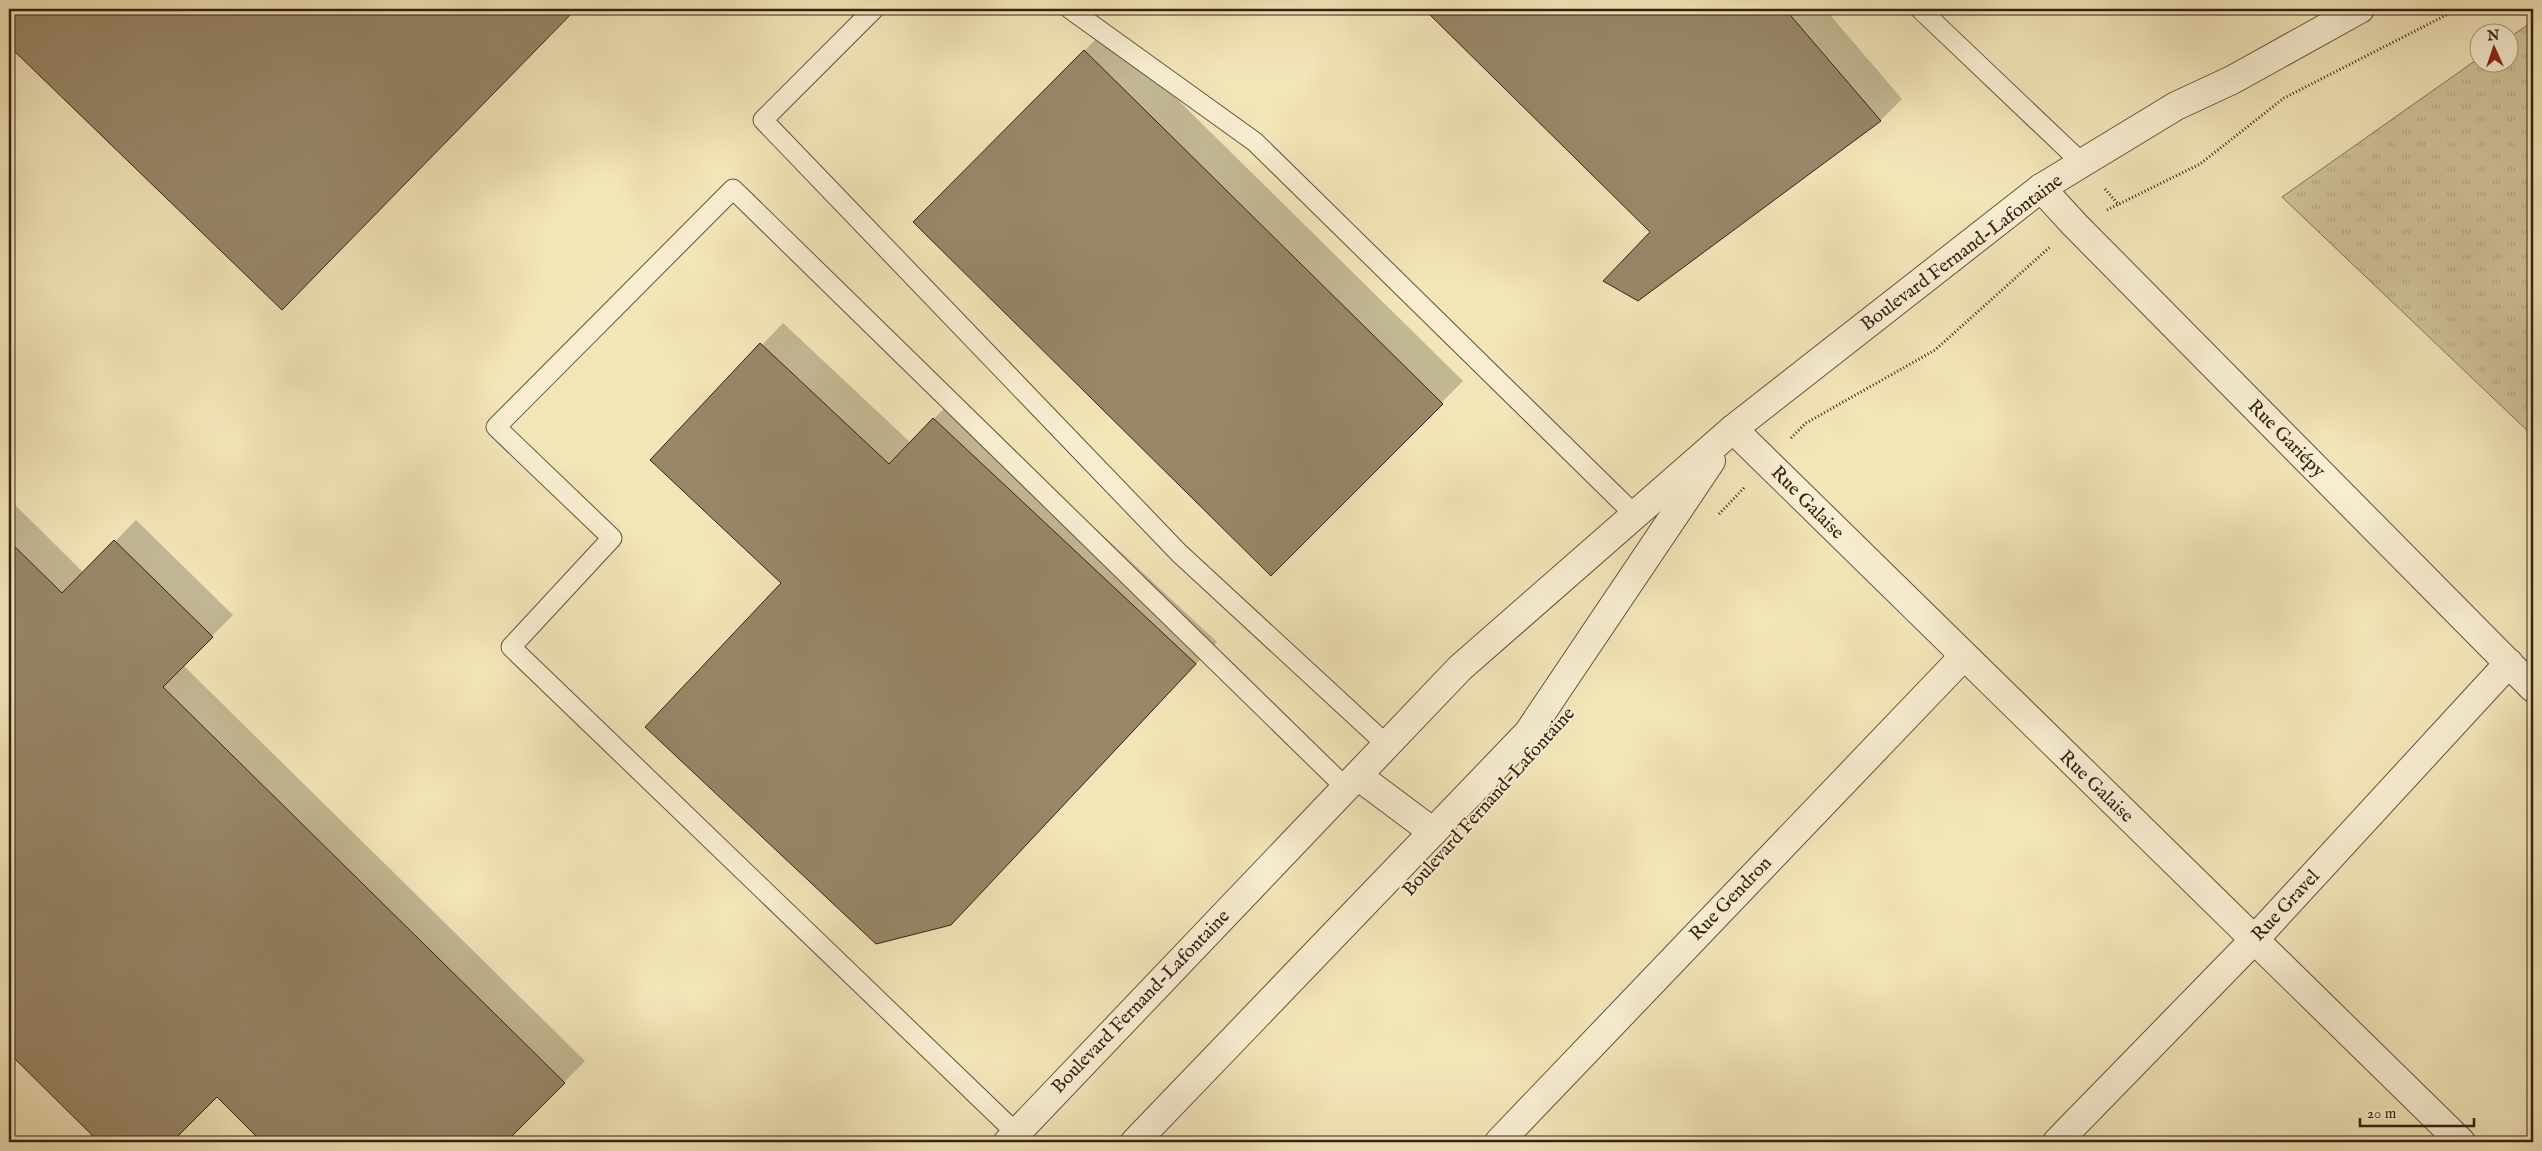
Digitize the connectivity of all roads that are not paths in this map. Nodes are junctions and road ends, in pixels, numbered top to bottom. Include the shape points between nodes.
1 (874, 9) edge
2 (1070, 9) edge
3 (1920, 9) edge
4 (2360, 9) edge
5 (2083, 164) junction
6 (2041, 188) junction
7 (1733, 429) junction
8 (1634, 515) junction
9 (1963, 656) junction
10 (2509, 663) junction
11 (2533, 688) edge
12 (1388, 745) junction
13 (1352, 782) junction
14 (1432, 832) junction
15 (2254, 941) junction
16 (1012, 1138) edge
17 (1135, 1142) edge
18 (1499, 1142) edge
19 (2057, 1142) edge
20 (2461, 1142) edge

1 - 12 lane via 762,120 1179,553
2 - 8 lane via 1255,142
3 - 5 lane
4 - 5 street, Boulevard Fernand-Lafontaine via 2232,80 2176,106
5 - 6 street, Boulevard Fernand-Lafontaine
6 - 7 street, Boulevard Fernand-Lafontaine
6 - 10 street, Rue Gariépy
7 - 8 street, Boulevard Fernand-Lafontaine
7 - 9 street, Rue Galaise
7 - 14 street, Boulevard Fernand-Lafontaine via 1528,733
8 - 12 street, Boulevard Fernand-Lafontaine via 1460,668
9 - 15 street, Rue Galaise
9 - 18 street, Rue Gendron
10 - 11 street, Rue Gariépy
10 - 15 street, Rue Gravel
12 - 13 street, Boulevard Fernand-Lafontaine
13 - 14 street, Boulevard Fernand-Lafontaine
13 - 16 street, Boulevard Fernand-Lafontaine
13 - 16 lane via 733,189 496,427 612,538 512,647
14 - 17 street, Boulevard Fernand-Lafontaine
15 - 19 street, Rue Gravel
15 - 20 street, Rue Galaise

